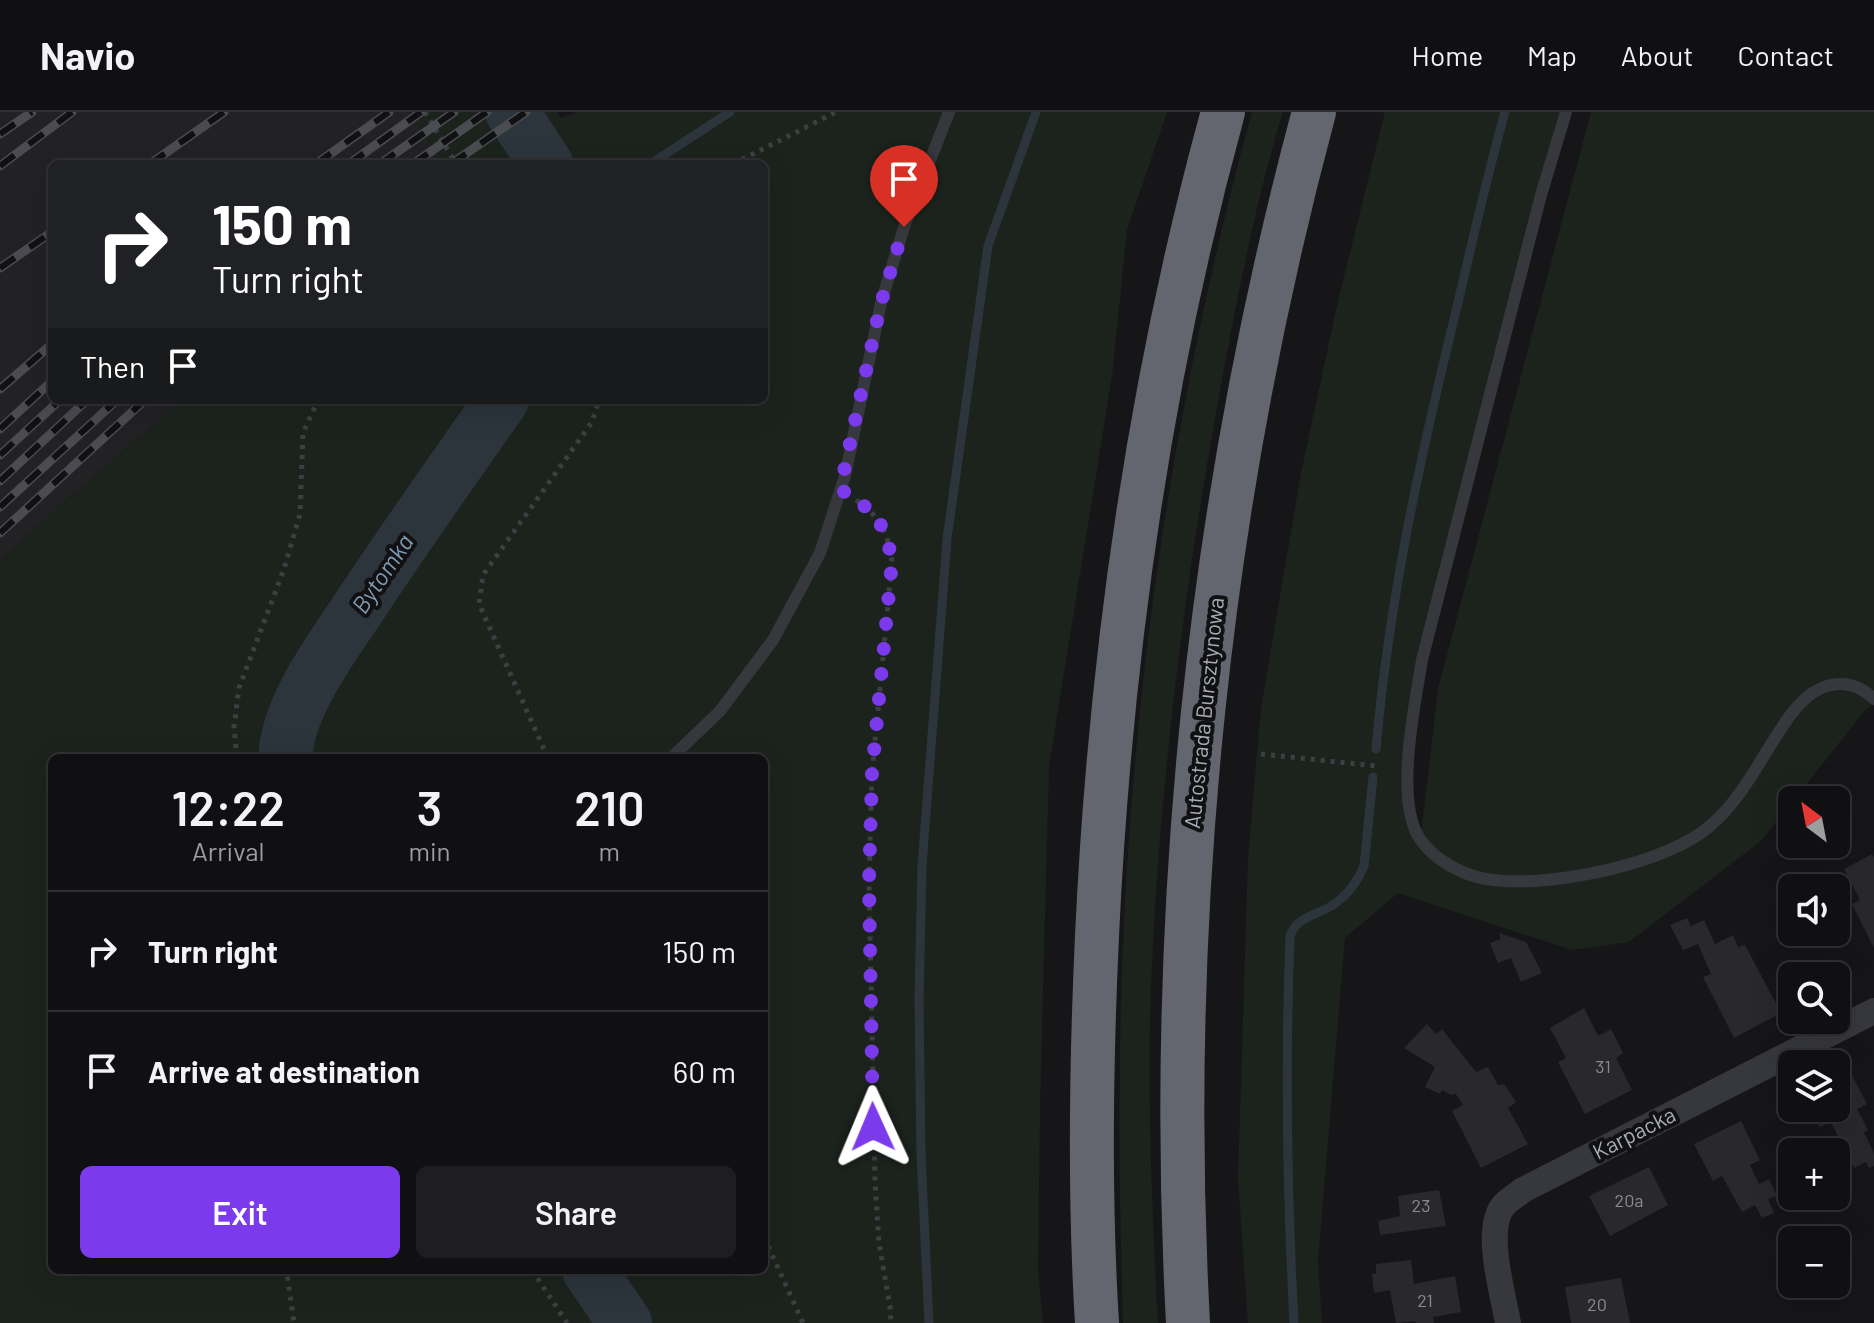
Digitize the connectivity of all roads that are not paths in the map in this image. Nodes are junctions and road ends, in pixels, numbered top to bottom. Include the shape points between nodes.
1 (949, 112) edge
2 (1223, 112) edge
3 (1314, 112) edge
4 (1566, 112) edge
5 (1874, 699) edge
6 (675, 754) edge
7 (1874, 1011) edge
8 (1097, 1323) edge
9 (1188, 1323) edge
10 (1508, 1323) edge

1 - 6 lane via 881,303 840,489 820,553 773,640 720,711
2 - 8 highway via 1155,411 1123,618 1103,813 1093,1016 1091,1236
3 - 9 highway, Autostrada Bursztynowa via 1288,207 1239,445 1215,604 1192,828 1182,1015
4 - 5 lane via 1422,660 1408,788 1419,839 1445,864 1485,879 1547,881 1631,864 1700,834 1725,812 1791,714 1812,693 1831,684 1850,684
7 - 10 street, Karpacka via 1523,1190 1503,1207 1495,1224 1496,1252

